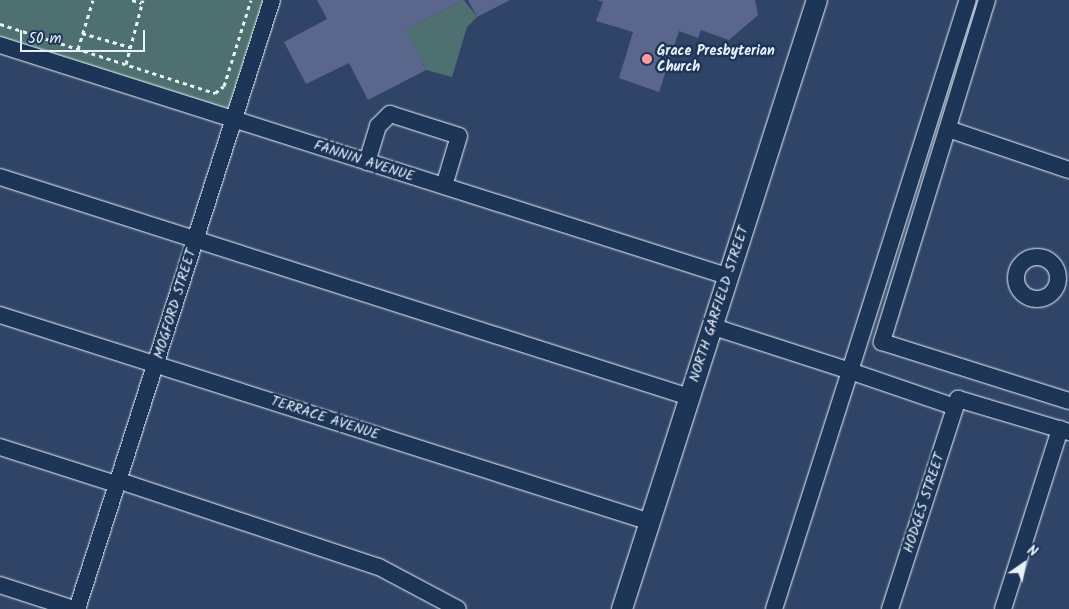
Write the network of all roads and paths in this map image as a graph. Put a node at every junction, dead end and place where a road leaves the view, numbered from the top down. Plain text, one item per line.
1 (93, 0) edge
2 (132, 0) edge
3 (252, 0) edge
4 (272, 0) edge
5 (817, 0) edge
6 (968, 0) edge
7 (987, 0) edge
8 (143, 2) edge
9 (0, 24) edge
10 (82, 33) junction
11 (0, 45) edge
12 (130, 47) junction
13 (78, 49) junction
14 (126, 64) junction
15 (234, 120) junction
16 (948, 129) junction
17 (367, 162) junction
18 (1069, 170) edge
19 (0, 177) edge
20 (444, 186) junction
21 (194, 240) junction
22 (728, 276) junction
23 (0, 315) edge
24 (712, 326) junction
25 (156, 364) junction
26 (850, 371) junction
27 (689, 397) junction
28 (1069, 401) edge
29 (958, 403) junction
30 (1065, 430) edge
31 (0, 447) edge
32 (116, 482) junction
33 (650, 522) junction
34 (0, 585) edge
35 (76, 609) edge
36 (458, 609) edge
37 (622, 609) edge
38 (774, 609) edge
39 (890, 609) edge
40 (1003, 609) edge

1 - 10 path
2 - 8 path
3 - 14 path
4 - 15 street, MOGFORD STREET
5 - 22 main road, NORTH GARFIELD STREET
6 - 26 street
7 - 16 street
8 - 12 path
9 - 13 path
10 - 12 path
10 - 13 path
11 - 15 street, FANNIN AVENUE
12 - 14 path
13 - 14 path
15 - 17 street, FANNIN AVENUE
15 - 21 street, MOGFORD STREET
16 - 18 street
16 - 28 street
17 - 20 street, FANNIN AVENUE
17 - 20 street
19 - 21 street
20 - 22 street, FANNIN AVENUE
21 - 25 street, MOGFORD STREET
21 - 27 street
22 - 24 main road, NORTH GARFIELD STREET
23 - 25 street, TERRACE AVENUE
24 - 26 street
24 - 27 main road, NORTH GARFIELD STREET
25 - 32 street, MOGFORD STREET
25 - 33 street, TERRACE AVENUE
26 - 29 street
26 - 38 street
27 - 33 main road, NORTH GARFIELD STREET
29 - 30 street
29 - 39 street, HODGES STREET
30 - 40 street
31 - 32 street
32 - 35 street, MOGFORD STREET
32 - 36 street
33 - 37 main road, NORTH GARFIELD STREET
34 - 35 street

